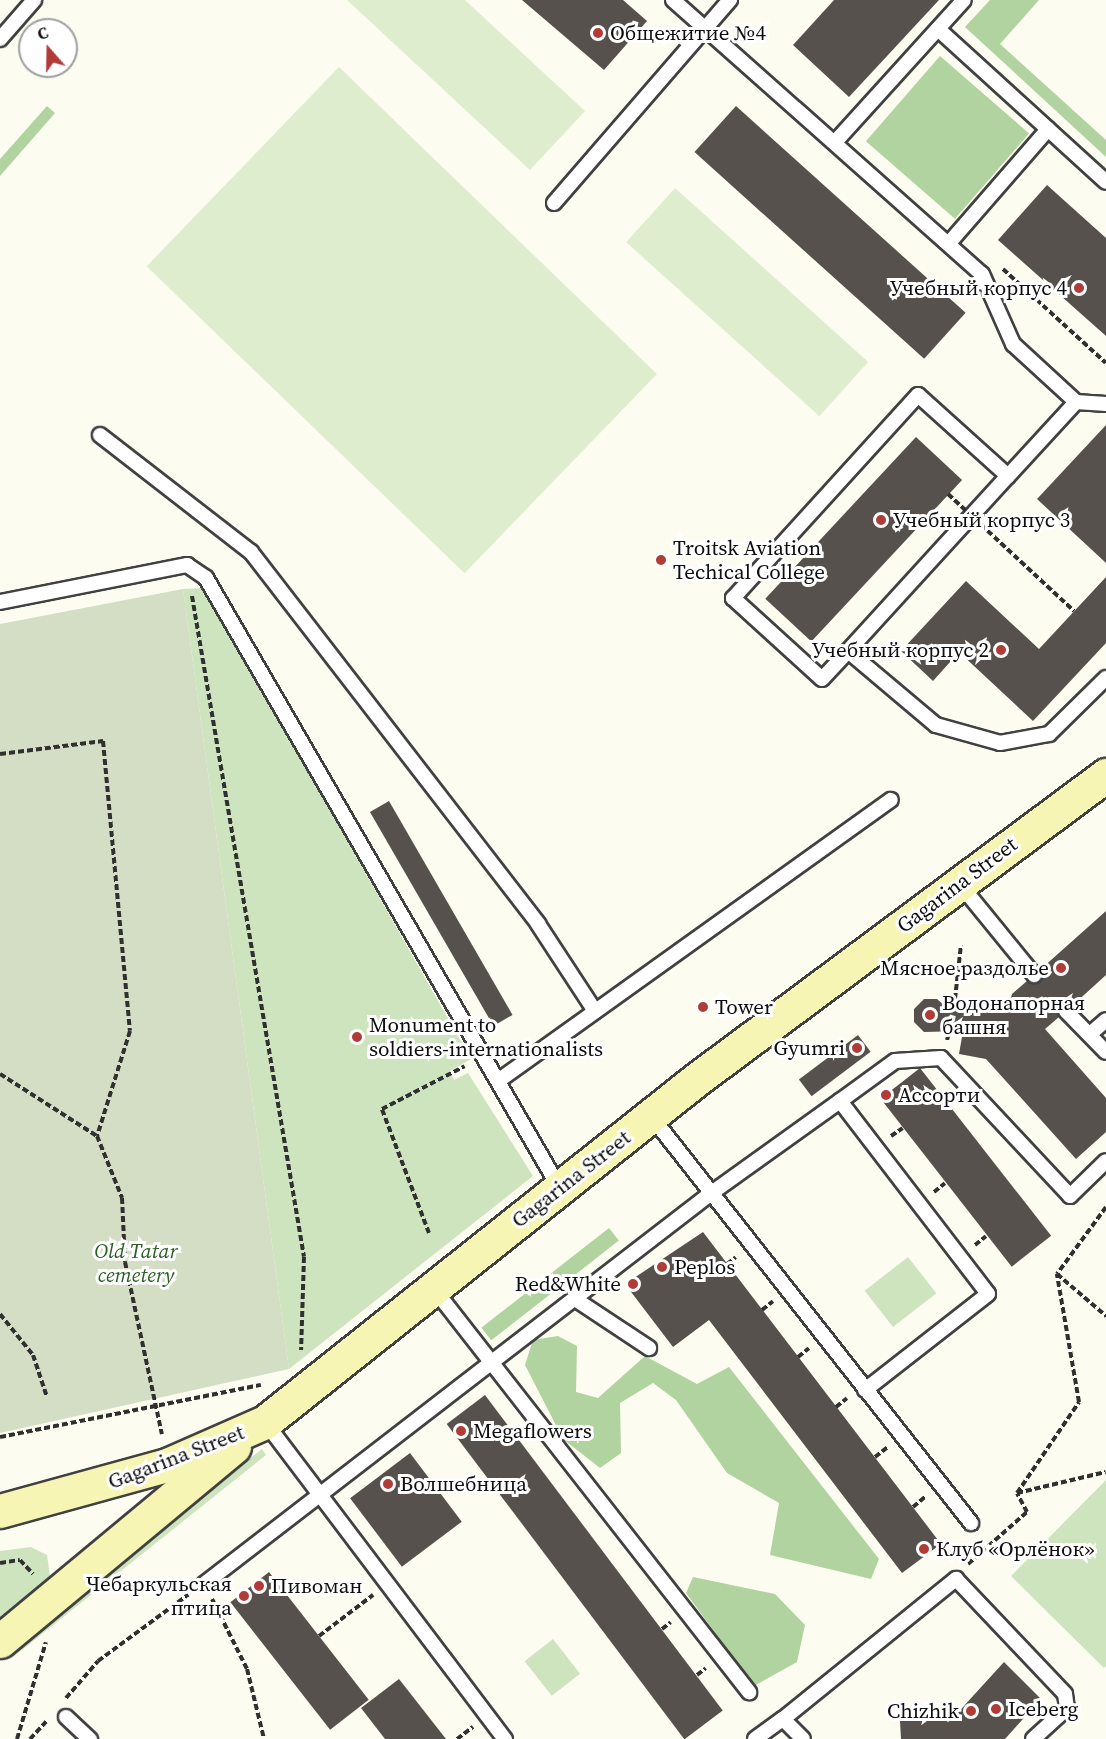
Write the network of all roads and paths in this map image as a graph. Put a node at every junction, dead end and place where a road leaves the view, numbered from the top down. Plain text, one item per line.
1 (34, 0) edge
2 (673, 0) edge
3 (730, 0) edge
4 (964, 0) edge
5 (705, 28) junction
6 (938, 29) junction
7 (0, 39) edge
8 (1048, 129) junction
9 (836, 141) junction
10 (1106, 182) edge
11 (554, 203) dead end
12 (949, 243) junction
13 (995, 261) dead end
14 (1106, 363) edge
15 (1076, 402) junction
16 (1106, 404) edge
17 (100, 435) dead end
18 (1008, 476) junction
19 (948, 494) dead end
20 (187, 565) junction
21 (0, 602) edge
22 (1074, 611) dead end
23 (848, 651) junction
24 (1106, 678) edge
25 (0, 754) edge
26 (1106, 775) edge
27 (891, 800) dead end
28 (959, 883) junction
29 (961, 945) dead end
30 (1034, 975) dead end
31 (954, 1008) dead end
32 (596, 1011) junction
33 (1066, 1011) dead end
34 (1106, 1020) edge
35 (1090, 1034) junction
36 (1106, 1052) edge
37 (484, 1057) junction
38 (0, 1074) edge
39 (498, 1081) junction
40 (840, 1101) junction
41 (651, 1116) junction
42 (97, 1136) junction
43 (1106, 1161) edge
44 (560, 1187) junction
45 (710, 1194) junction
46 (1106, 1207) edge
47 (429, 1233) dead end
48 (1057, 1274) junction
49 (435, 1289) junction
50 (575, 1299) junction
51 (0, 1314) edge
52 (1106, 1316) edge
53 (649, 1348) dead end
54 (301, 1350) dead end
55 (493, 1364) junction
56 (272, 1383) dead end
57 (865, 1390) junction
58 (47, 1397) dead end
59 (158, 1399) dead end
60 (265, 1422) junction
61 (0, 1437) edge
62 (1106, 1472) edge
63 (1017, 1492) junction
64 (324, 1494) junction
65 (0, 1511) edge
66 (971, 1523) dead end
67 (0, 1563) edge
68 (956, 1579) junction
69 (390, 1583) junction
70 (204, 1584) junction
71 (30, 1586) dead end
72 (48, 1636) dead end
73 (319, 1636) dead end
74 (0, 1641) edge
75 (748, 1692) dead end
76 (62, 1713) joint
77 (51, 1716) dead end
78 (783, 1719) junction
79 (17, 1739) edge
80 (30, 1739) edge
81 (90, 1739) edge
82 (264, 1739) edge
83 (505, 1739) edge
84 (755, 1739) edge
85 (803, 1739) edge
86 (1033, 1739) edge

1 - 7 lane
2 - 5 lane
3 - 5 lane
4 - 6 lane
5 - 9 lane
5 - 11 lane
6 - 8 lane
6 - 9 lane
8 - 10 lane
8 - 12 lane
9 - 12 lane
12 - 15 lane
13 - 14 path
15 - 16 lane
15 - 18 lane
17 - 32 lane
18 - 23 lane
18 - 23 lane
19 - 22 path, bridge
20 - 21 lane
20 - 37 lane
20 - 54 path
23 - 24 lane
25 - 42 path
26 - 28 main road, Gagarina Street
27 - 32 lane
28 - 30 lane
28 - 41 main road, Gagarina Street
29 - 31 path
32 - 39 lane
33 - 35 lane
34 - 35 lane
35 - 36 lane
37 - 39 lane
37 - 47 path
38 - 42 path
39 - 44 lane
40 - 43 lane
40 - 45 lane
40 - 57 lane
41 - 44 main road, Gagarina Street
41 - 45 lane
42 - 59 path
44 - 49 main road, Gagarina Street
45 - 50 lane
45 - 57 lane
46 - 48 path
48 - 52 path
48 - 63 path
49 - 55 lane
49 - 60 main road, Gagarina Street
50 - 53 lane
50 - 55 lane
51 - 58 path
55 - 64 lane
55 - 75 lane
56 - 61 path
57 - 66 lane
60 - 64 lane
60 - 65 main road, Gagarina Street
60 - 74 main road
62 - 63 path
63 - 68 path
64 - 69 lane
64 - 70 lane
67 - 71 path
68 - 78 lane
68 - 86 lane
69 - 73 path
69 - 83 lane
70 - 76 path
70 - 82 path
72 - 79 path
76 - 81 lane
77 - 80 path
78 - 84 lane
78 - 85 lane

